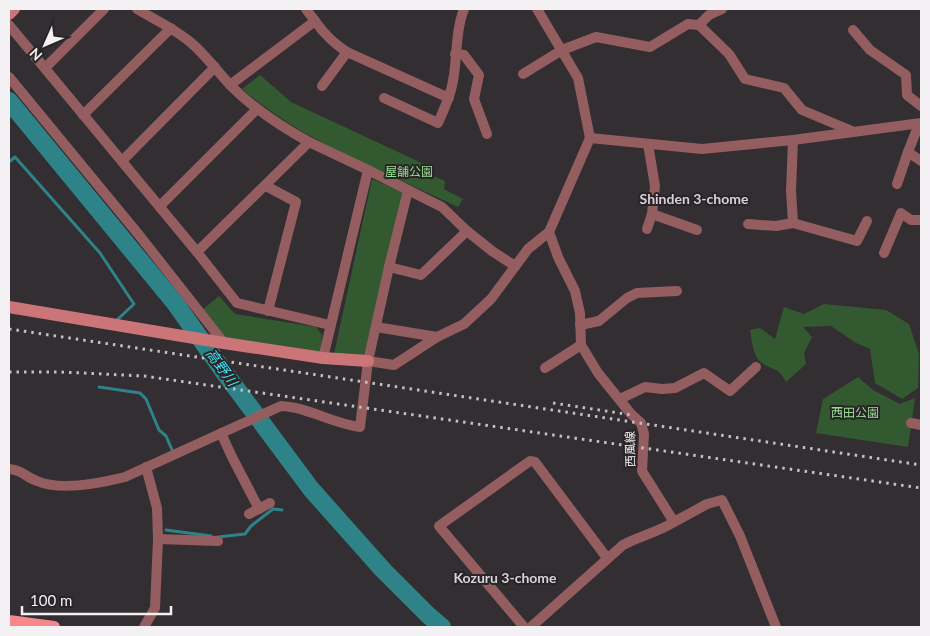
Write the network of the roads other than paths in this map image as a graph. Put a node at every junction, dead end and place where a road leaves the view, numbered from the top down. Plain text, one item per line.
1 (14, 9) edge
2 (104, 9) edge
3 (137, 9) edge
4 (306, 9) edge
5 (464, 9) edge
6 (537, 9) edge
7 (722, 9) edge
8 (9, 14) edge
9 (315, 21) junction
10 (9, 25) edge
11 (699, 25) junction
12 (171, 28) junction
13 (853, 30) dead end
14 (562, 50) junction
15 (347, 52) junction
16 (455, 54) junction
17 (215, 67) junction
18 (45, 68) junction
19 (523, 74) dead end
20 (9, 77) edge
21 (230, 85) junction
22 (322, 86) dead end
23 (384, 98) dead end
24 (449, 98) junction
25 (921, 106) edge
26 (257, 109) junction
27 (83, 115) junction
28 (920, 124) edge
29 (853, 131) junction
30 (487, 134) dead end
31 (590, 138) junction
32 (793, 140) junction
33 (309, 142) junction
34 (648, 144) junction
35 (908, 152) junction
36 (122, 161) junction
37 (921, 161) edge
38 (368, 170) junction
39 (897, 184) dead end
40 (266, 186) junction
41 (408, 190) junction
42 (160, 206) junction
43 (652, 214) junction
44 (921, 220) edge
45 (866, 221) dead end
46 (792, 223) junction
47 (748, 224) dead end
48 (647, 229) dead end
49 (697, 230) dead end
50 (467, 231) junction
51 (549, 232) junction
52 (197, 252) junction
53 (884, 253) dead end
54 (515, 266) junction
55 (388, 267) junction
56 (677, 291) dead end
57 (9, 307) edge
58 (268, 311) junction
59 (330, 325) junction
60 (580, 325) junction
61 (376, 327) junction
62 (437, 337) junction
63 (221, 342) junction
64 (581, 345) junction
65 (323, 358) junction
66 (368, 361) junction
67 (756, 367) dead end
68 (545, 368) dead end
69 (620, 399) junction
70 (221, 433) junction
71 (146, 467) junction
72 (9, 469) edge
73 (270, 502) dead end
74 (259, 509) junction
75 (249, 514) dead end
76 (674, 522) junction
77 (158, 539) junction
78 (218, 541) dead end
79 (607, 558) junction
80 (9, 622) edge
81 (54, 627) edge
82 (144, 627) edge
83 (524, 627) edge
84 (531, 627) edge
85 (776, 627) edge

1 - 8 street
2 - 18 street
3 - 12 street
4 - 9 street
5 - 16 street
6 - 14 street
7 - 11 street
9 - 15 street
9 - 21 street
10 - 18 street
11 - 14 street
11 - 29 street
12 - 17 street
12 - 27 street
13 - 25 street
14 - 19 street
14 - 31 street
15 - 22 street
15 - 24 street
16 - 24 street
16 - 30 street
17 - 21 street
17 - 36 street
18 - 27 street
20 - 63 street
21 - 26 street
23 - 24 street
26 - 33 street
26 - 42 street
27 - 36 street
28 - 29 street
28 - 35 street
29 - 32 street
31 - 34 street
31 - 51 street
32 - 34 street
32 - 46 street
33 - 38 street
33 - 40 street
34 - 43 street
35 - 37 street
35 - 39 street
36 - 42 street
38 - 41 street
38 - 59 street
40 - 52 street
40 - 58 street
41 - 50 street
41 - 55 street
42 - 52 street
43 - 48 street
43 - 49 street
44 - 53 street
45 - 46 street
46 - 47 street
50 - 54 street
50 - 55 street
51 - 54 street
51 - 60 street, 西風線
52 - 58 street
54 - 62 street
55 - 61 street
56 - 60 street
57 - 63 street
58 - 59 street
59 - 65 street
60 - 64 street, 西風線
61 - 62 street
61 - 66 street
62 - 66 street
63 - 65 street
64 - 68 street
64 - 69 street, 西風線
65 - 66 street
66 - 70 street
67 - 69 street
69 - 76 street, 西風線
70 - 71 street
70 - 74 street
71 - 72 street
71 - 77 street
73 - 74 street
74 - 75 street
76 - 79 street
76 - 85 street
77 - 78 street
77 - 82 street
79 - 83 street
79 - 84 street
80 - 81 main road

